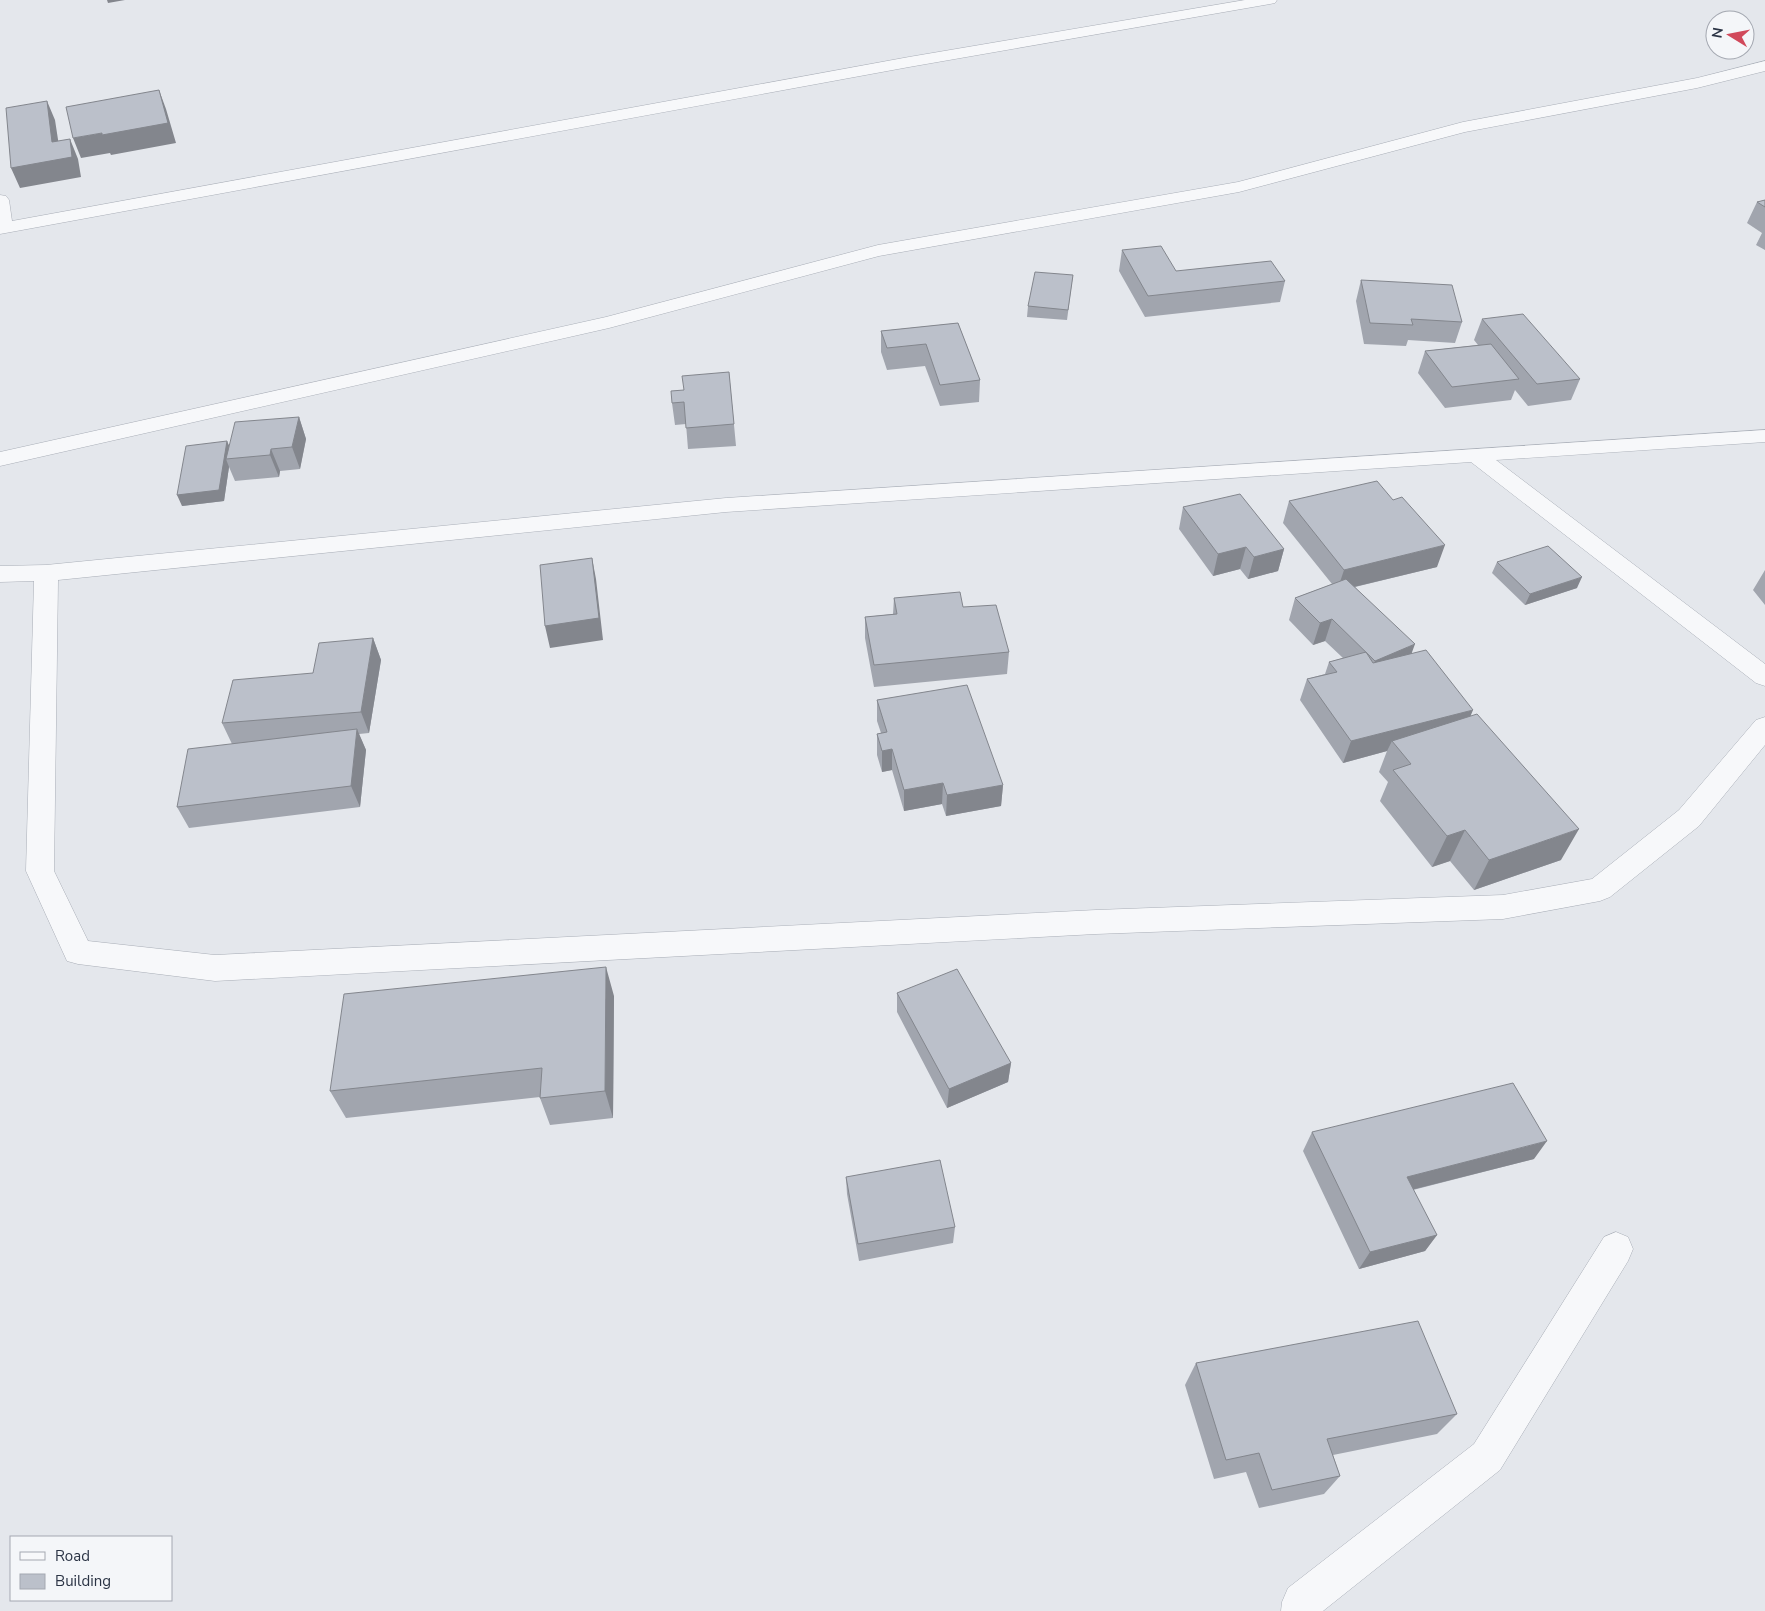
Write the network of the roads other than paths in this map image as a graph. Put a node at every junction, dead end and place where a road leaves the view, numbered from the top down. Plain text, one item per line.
1 (1270, 0) edge
2 (1765, 66) edge
3 (0, 200) edge
4 (2, 229) edge
5 (1765, 436) edge
6 (1475, 455) junction
7 (0, 459) edge
8 (46, 573) junction
9 (0, 574) edge
10 (1765, 677) edge
11 (1765, 727) edge
12 (1616, 1250) dead end
13 (1301, 1611) edge

1 - 4 street
2 - 7 street
3 - 4 street
5 - 6 street
6 - 8 street
6 - 10 street
8 - 9 street
8 - 11 street
12 - 13 street

